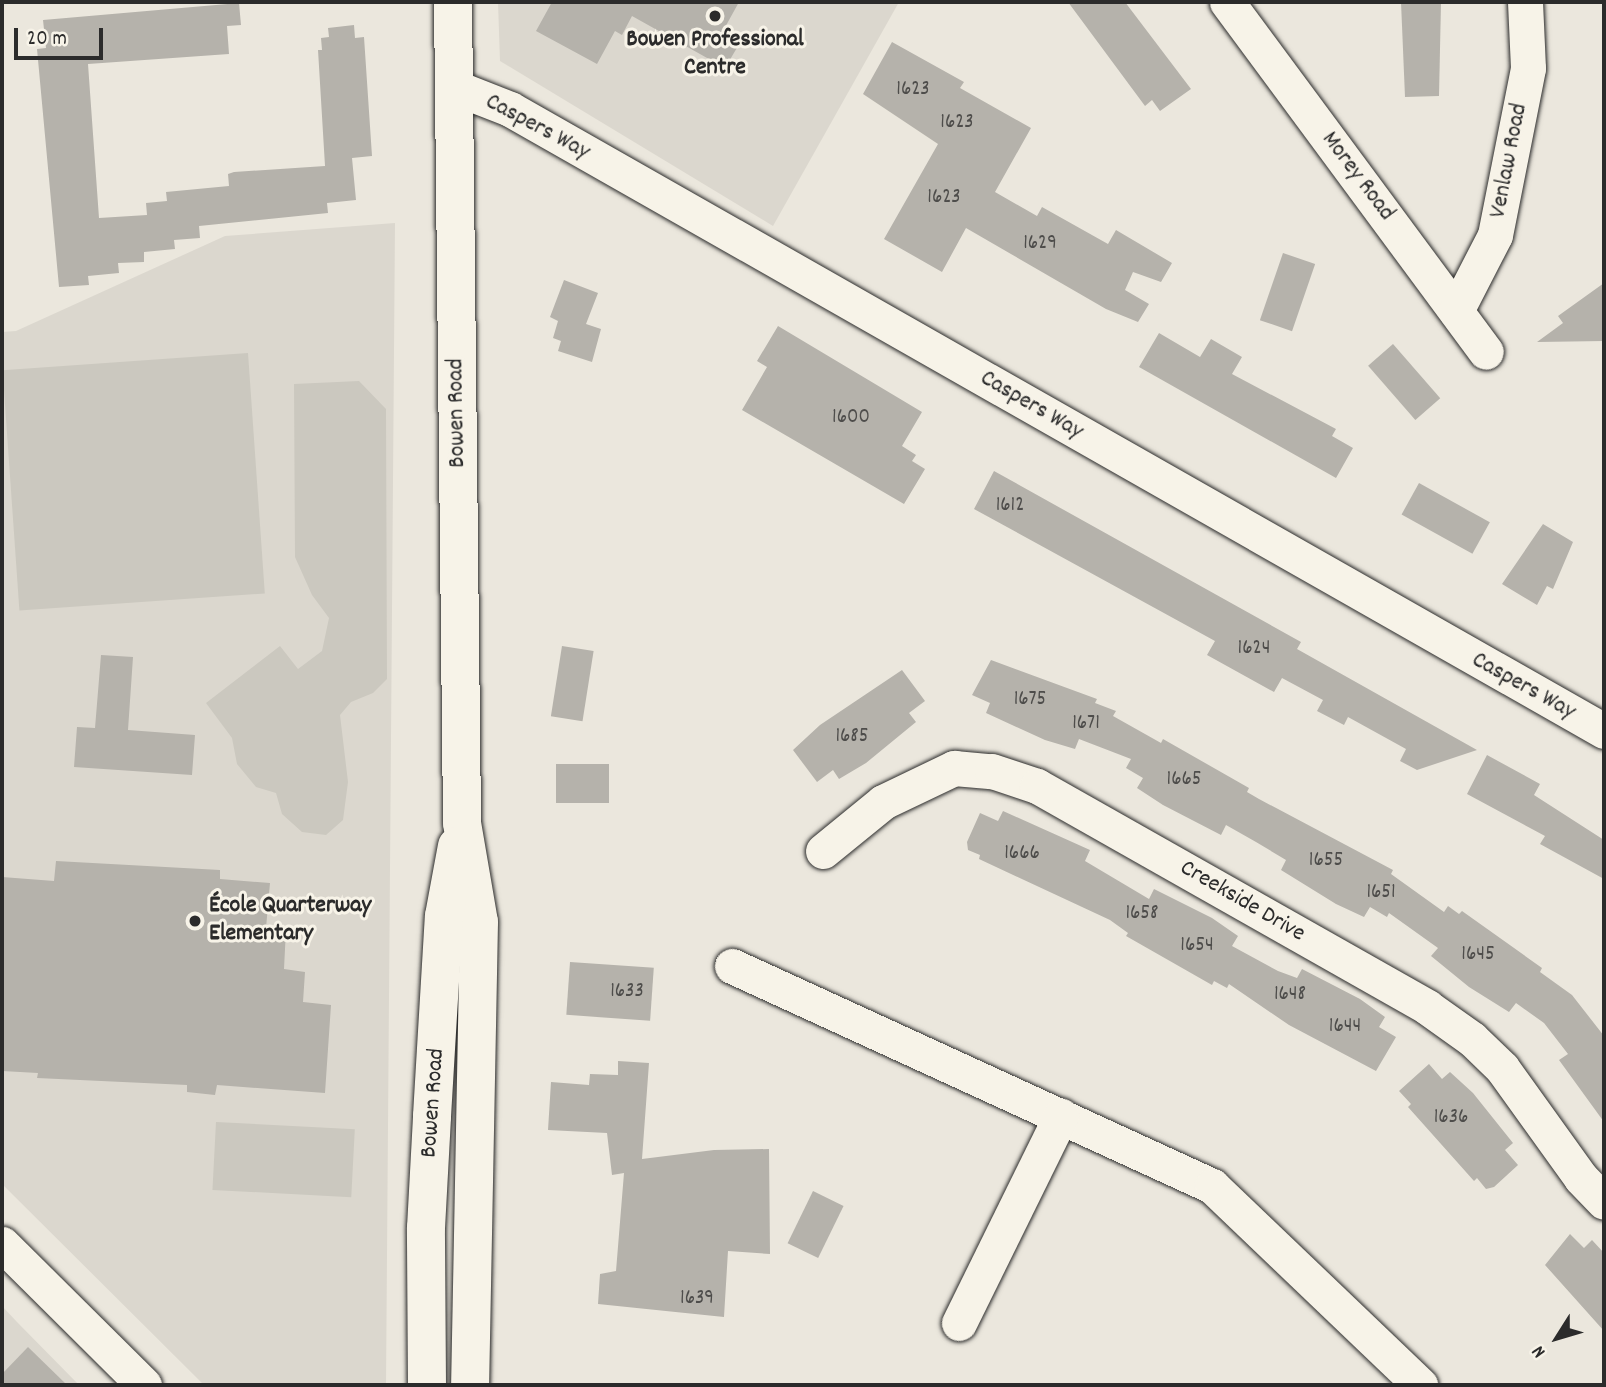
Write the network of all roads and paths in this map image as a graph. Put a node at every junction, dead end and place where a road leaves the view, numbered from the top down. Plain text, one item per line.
1 (453, 2) edge
2 (1227, 2) edge
3 (1525, 2) edge
4 (454, 87) junction
5 (1457, 311) junction
6 (1486, 352) dead end
7 (1604, 731) edge
8 (462, 823) junction
9 (823, 851) dead end
10 (732, 966) dead end
11 (1061, 1116) junction
12 (1604, 1202) edge
13 (2, 1244) edge
14 (959, 1323) dead end
15 (144, 1385) edge
16 (427, 1385) edge
17 (470, 1385) edge
18 (1420, 1385) edge

1 - 4 main road, Bowen Road
2 - 5 street, Morey Road
3 - 5 street, Venlaw Road
4 - 7 street, Caspers Way
4 - 8 main road, Bowen Road
5 - 6 street, Morey Road
8 - 16 main road, Bowen Road
8 - 17 main road, Bowen Road
9 - 12 street, Creekside Drive
10 - 11 street
11 - 14 street
11 - 18 street
13 - 15 street

